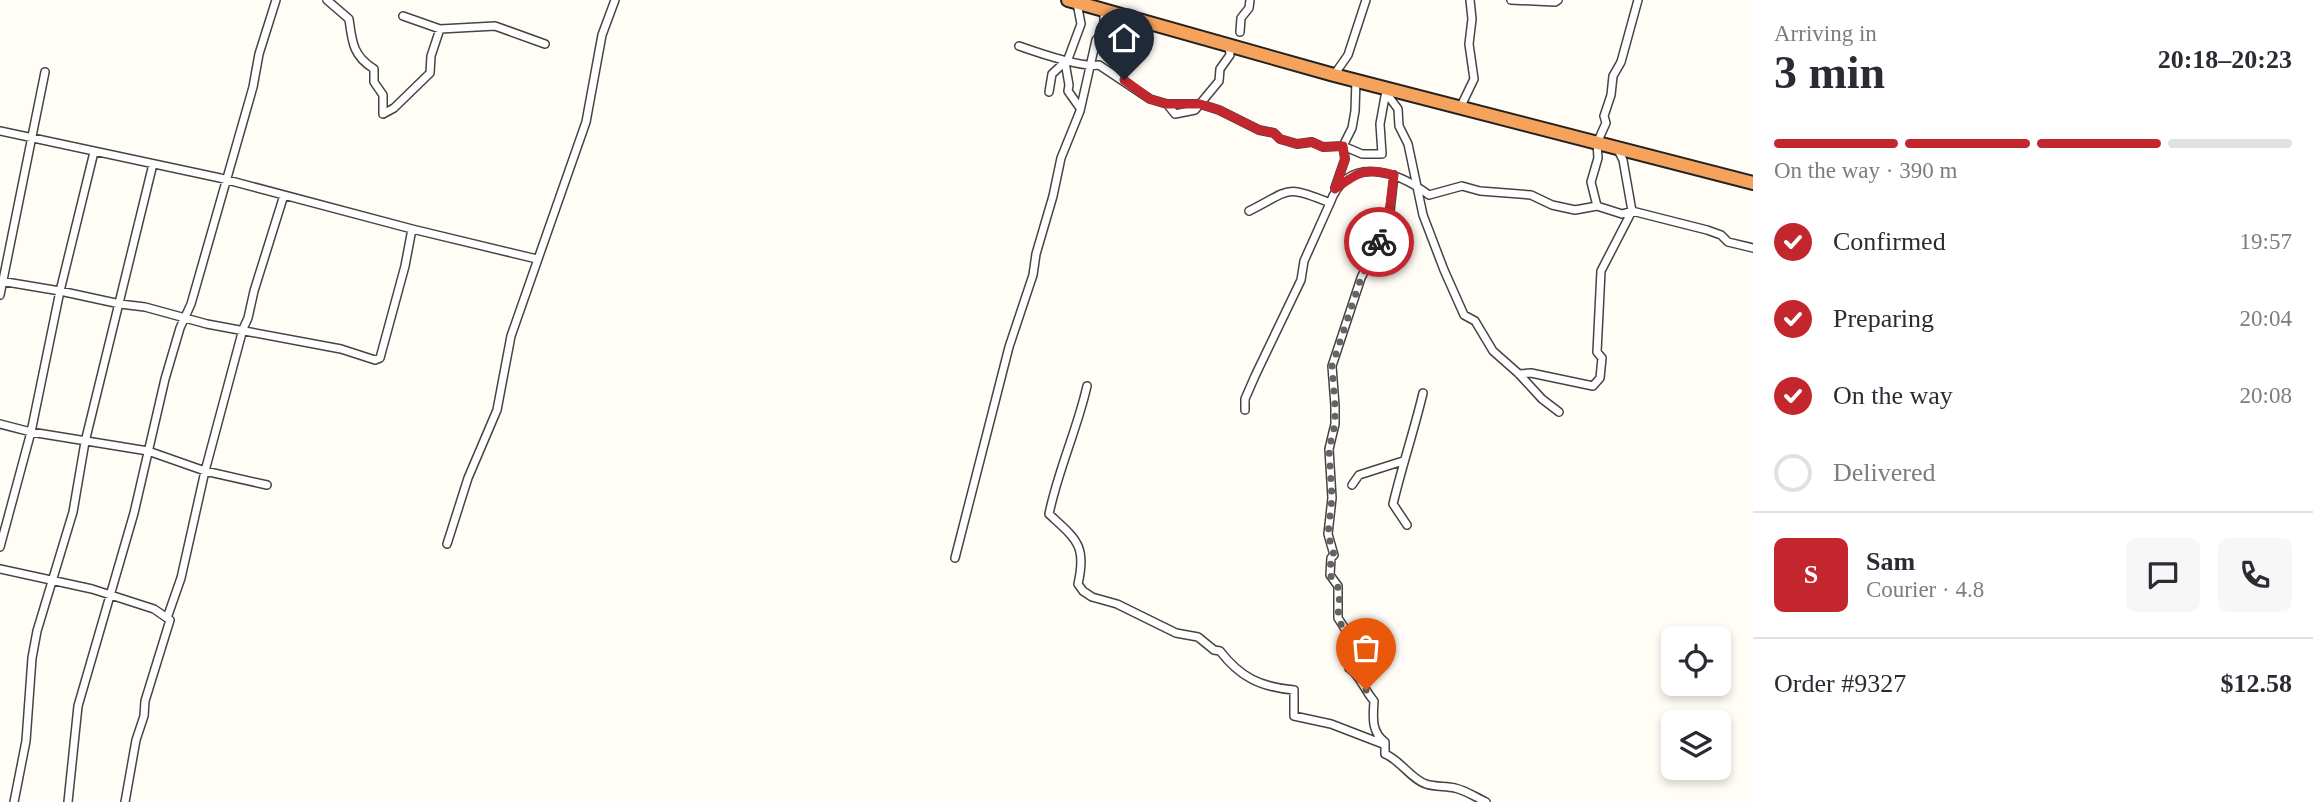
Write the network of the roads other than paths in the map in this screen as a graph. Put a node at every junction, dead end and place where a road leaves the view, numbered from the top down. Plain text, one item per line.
1 (276, 0) edge
2 (327, 0) edge
3 (615, 0) edge
4 (1250, 0) edge
5 (1366, 0) edge
6 (1470, 0) edge
7 (1511, 0) edge
8 (1558, 0) edge
9 (1638, 0) edge
10 (1073, 1) edge
11 (1104, 10) junction
12 (403, 16) dead end
13 (440, 29) junction
14 (1240, 32) dead end
15 (545, 44) dead end
16 (1229, 45) junction
17 (1019, 46) dead end
18 (1122, 61) dead end
19 (1064, 63) junction
20 (1091, 66) junction
21 (45, 72) dead end
22 (1334, 75) junction
23 (1124, 80) junction
24 (1356, 80) junction
25 (1381, 88) junction
26 (1049, 92) dead end
27 (1200, 104) junction
28 (1080, 108) junction
29 (1460, 108) junction
30 (0, 131) edge
31 (33, 139) junction
32 (1597, 143) junction
33 (1343, 146) junction
34 (1617, 148) junction
35 (94, 152) junction
36 (153, 164) junction
37 (1394, 175) junction
38 (226, 180) junction
39 (1753, 183) edge
40 (1418, 187) junction
41 (1335, 189) junction
42 (284, 195) junction
43 (1330, 203) junction
44 (1597, 206) junction
45 (1249, 211) dead end
46 (1632, 211) junction
47 (412, 229) junction
48 (1753, 248) edge
49 (537, 259) junction
50 (1, 282) edge
51 (60, 290) junction
52 (0, 295) edge
53 (120, 304) junction
54 (185, 318) junction
55 (243, 329) junction
56 (1519, 374) junction
57 (1087, 386) dead end
58 (1423, 393) dead end
59 (1245, 410) dead end
60 (1559, 412) dead end
61 (0, 424) edge
62 (31, 432) junction
63 (85, 439) junction
64 (148, 451) junction
65 (1403, 461) junction
66 (205, 471) junction
67 (267, 485) dead end
68 (1352, 485) dead end
69 (1407, 525) dead end
70 (447, 544) dead end
71 (0, 547) edge
72 (955, 558) dead end
73 (0, 569) edge
74 (52, 581) junction
75 (110, 596) junction
76 (167, 618) junction
77 (1386, 745) junction
78 (14, 802) edge
79 (68, 802) edge
80 (125, 802) edge
81 (1486, 802) edge

1 - 38 street
2 - 13 street
3 - 49 street
4 - 14 street
5 - 22 street
6 - 29 street
7 - 8 street
9 - 32 street
10 - 11 highway
10 - 19 street
11 - 16 highway
11 - 20 street
12 - 13 street
13 - 15 street
16 - 22 highway
16 - 27 street
17 - 19 street
18 - 23 street
19 - 20 street
19 - 26 street
19 - 28 street
20 - 23 street
20 - 28 street
21 - 31 street
22 - 24 highway
23 - 27 street
24 - 25 highway
24 - 33 street
25 - 29 highway
25 - 33 street
25 - 40 street
27 - 33 street
28 - 72 street
29 - 32 highway
30 - 31 street
31 - 35 street
31 - 50 street
32 - 34 highway
32 - 44 street
33 - 41 street
34 - 39 highway
34 - 46 street
35 - 36 street
35 - 51 street
36 - 38 street
36 - 53 street
37 - 40 street
37 - 41 street
37 - 77 street
38 - 42 street
38 - 54 street
40 - 44 street
40 - 56 street
41 - 43 street
42 - 47 street
42 - 55 street
43 - 45 street
43 - 59 street
44 - 46 street
46 - 48 street
46 - 56 street
47 - 49 street
47 - 55 street
49 - 70 street
50 - 51 street
50 - 52 street
51 - 53 street
51 - 62 street
53 - 54 street
53 - 63 street
54 - 55 street
54 - 64 street
55 - 66 street
56 - 60 street
57 - 77 street
58 - 65 street
61 - 62 street
62 - 63 street
62 - 71 street
63 - 64 street
63 - 74 street
64 - 66 street
64 - 75 street
65 - 68 street
65 - 69 street
66 - 67 street
66 - 76 street
73 - 74 street
74 - 75 street
74 - 78 street
75 - 76 street
75 - 79 street
76 - 80 street
77 - 81 street

